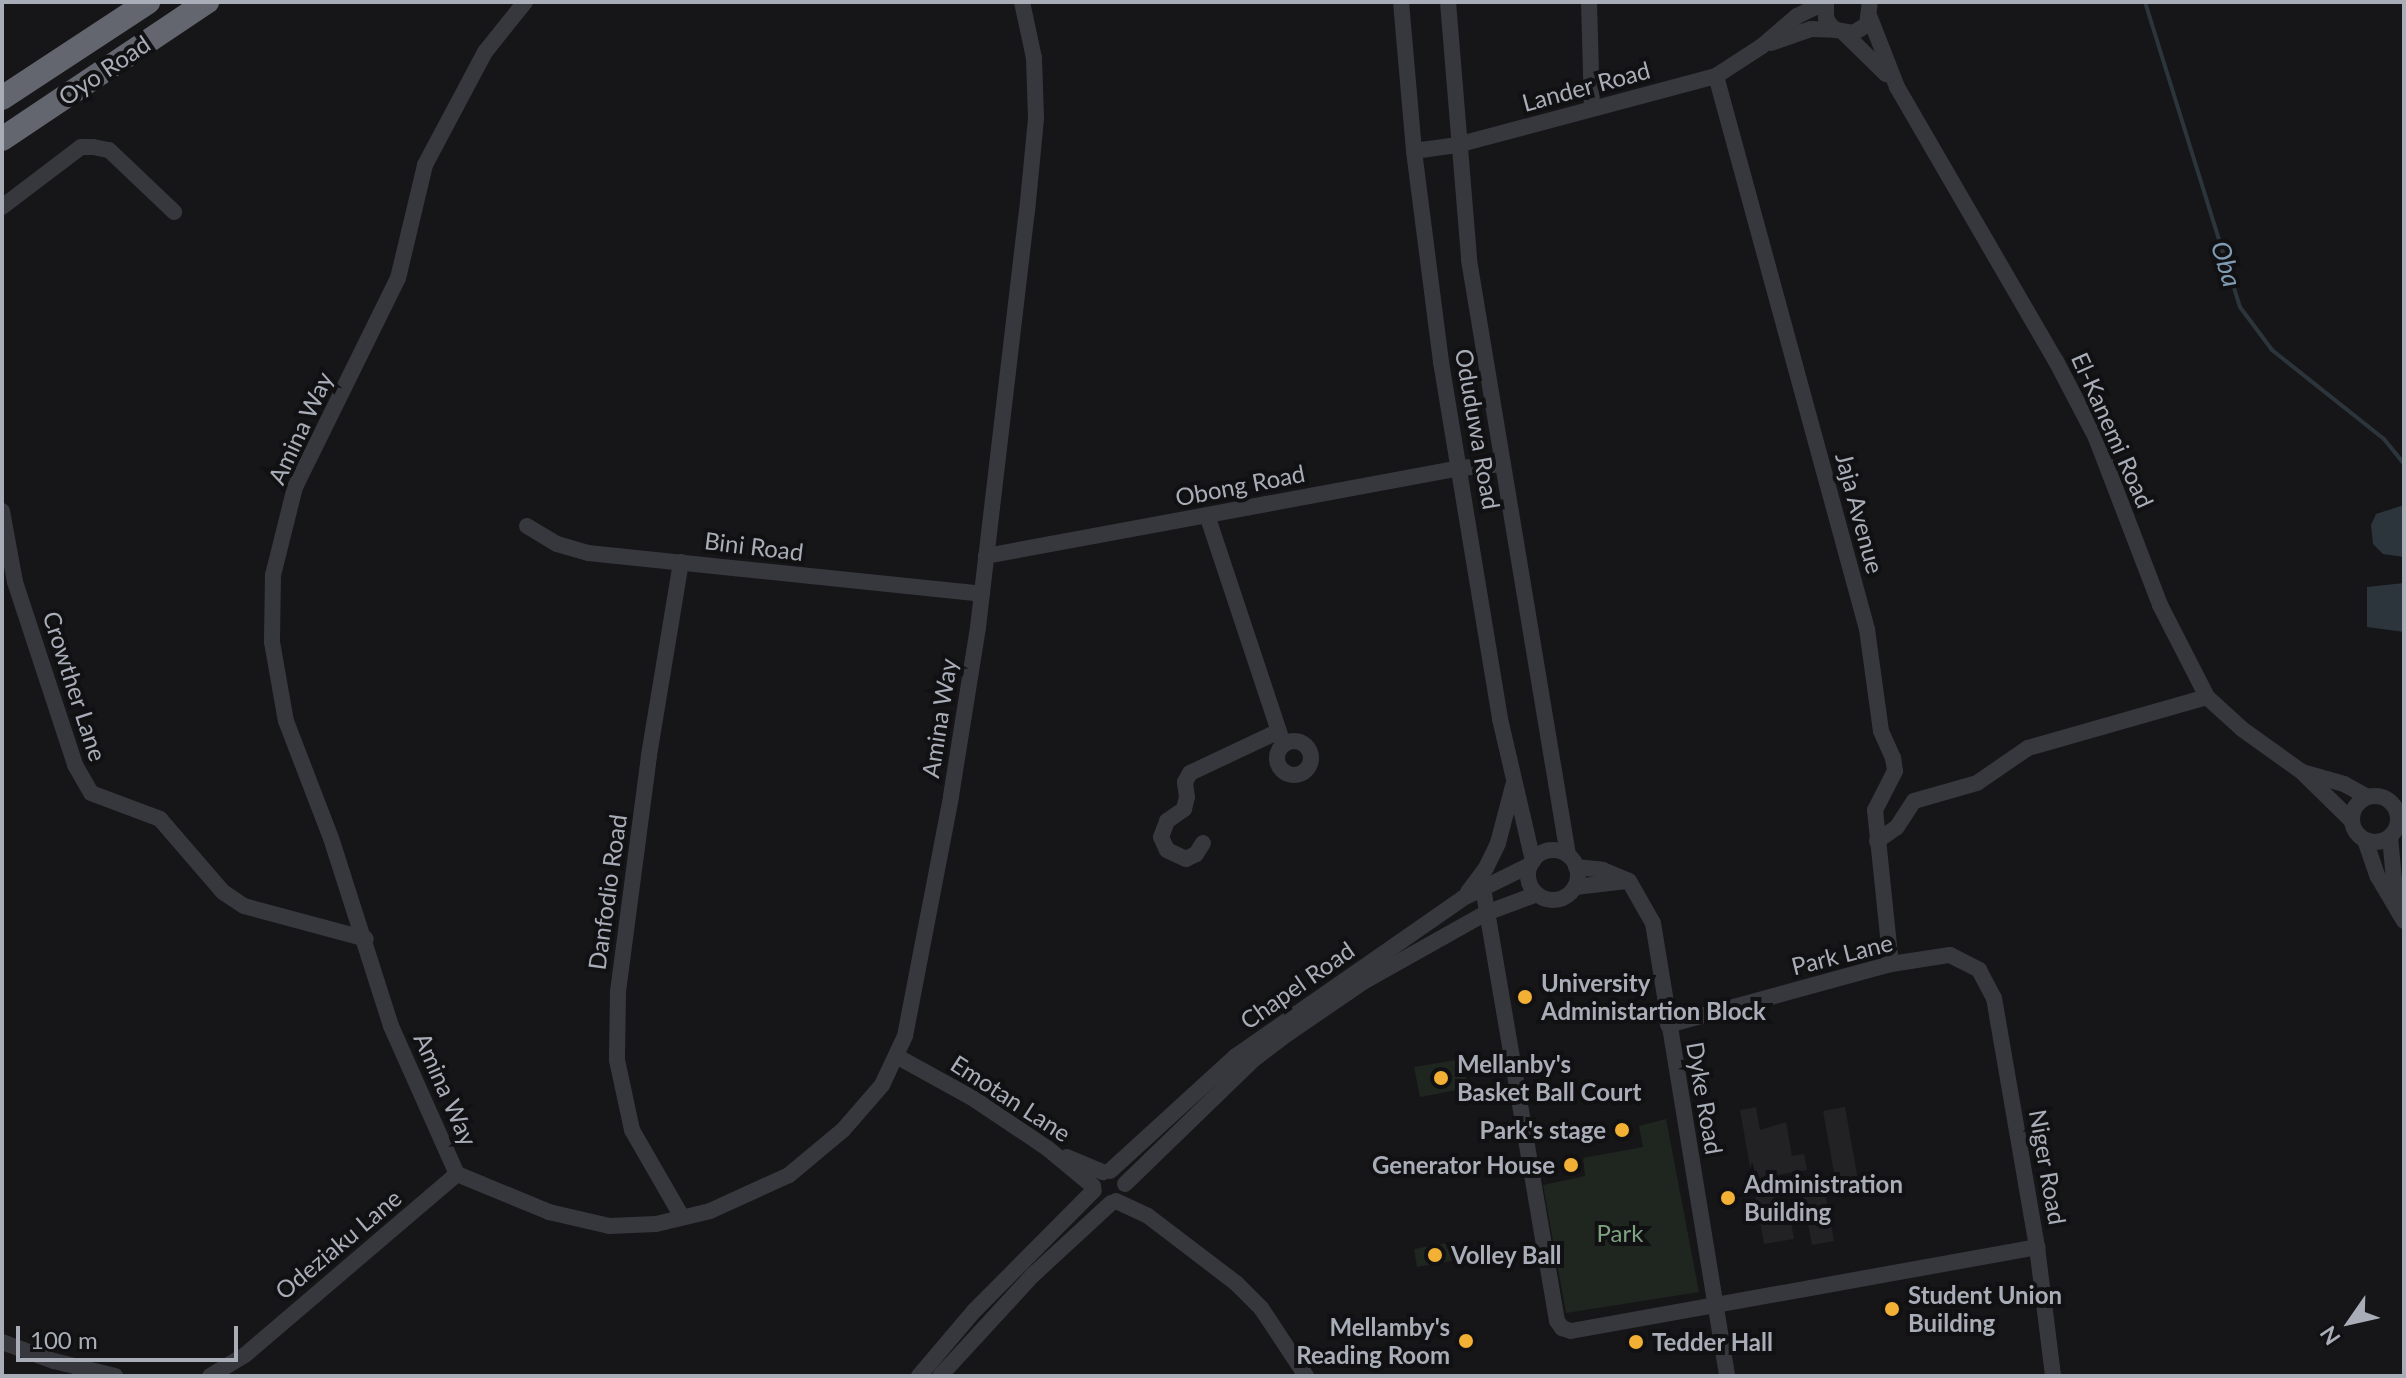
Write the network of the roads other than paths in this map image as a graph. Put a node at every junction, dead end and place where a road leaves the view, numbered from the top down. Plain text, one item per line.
1 (148, 2) edge
2 (207, 2) edge
3 (525, 2) edge
4 (1022, 2) edge
5 (1401, 2) edge
6 (1448, 2) edge
7 (1589, 2) edge
8 (1826, 2) edge
9 (1870, 10) edge
10 (1840, 32) junction
11 (1762, 46) junction
12 (1716, 76) junction
13 (1897, 87) junction
14 (2, 98) edge
15 (1592, 108) junction
16 (2, 139) edge
17 (1457, 145) junction
18 (1414, 151) junction
19 (2, 207) edge
20 (174, 212) dead end
21 (1503, 464) junction
22 (1461, 468) junction
23 (2, 511) edge
24 (1207, 515) junction
25 (527, 526) dead end
26 (986, 556) junction
27 (681, 562) junction
28 (982, 594) junction
29 (2207, 697) junction
30 (2302, 772) junction
31 (1514, 781) junction
32 (2367, 797) junction
33 (2352, 821) junction
34 (2390, 837) junction
35 (2365, 840) junction
36 (1877, 841) junction
37 (1203, 843) dead end
38 (1572, 861) junction
39 (1531, 863) junction
40 (1629, 881) junction
41 (1575, 887) junction
42 (1483, 888) junction
43 (1537, 894) junction
44 (1463, 898) junction
45 (1486, 913) junction
46 (2400, 914) edge
47 (366, 939) junction
48 (1891, 964) junction
49 (1979, 970) joint
50 (1668, 1025) junction
51 (898, 1057) junction
52 (457, 1174) junction
53 (1100, 1180) junction
54 (1119, 1194) junction
55 (682, 1217) junction
56 (2037, 1247) junction
57 (1715, 1303) junction
58 (2, 1342) edge
59 (115, 1376) edge
60 (210, 1376) edge
61 (919, 1376) edge
62 (940, 1376) edge
63 (1306, 1376) edge
64 (1727, 1376) edge
65 (2053, 1376) edge

1 - 14 highway, Oyo Road
2 - 16 highway, Oyo Road
3 - 47 street, Amina Way
4 - 26 street, Amina Way
5 - 18 street, Oduduwa Road
6 - 17 street, Oduduwa Road
7 - 15 street
8 - 10 street
8 - 11 street, Lander Road
9 - 10 street
9 - 13 street, El-Kanemi Road
10 - 11 street, Lander Road
10 - 13 street, El-Kanemi Road
11 - 12 street, Lander Road
12 - 15 street, Lander Road
12 - 36 street, Jaja Avenue
13 - 29 street, El-Kanemi Road
15 - 17 street, Lander Road
17 - 18 street, Lander Road
17 - 21 street, Oduduwa Road
18 - 22 street, Oduduwa Road
19 - 20 street
21 - 22 street, Obong Road
21 - 38 street, Oduduwa Road
22 - 24 street, Obong Road
22 - 31 street, Oduduwa Road
23 - 47 street, Crowther Lane
24 - 26 street, Obong Road
24 - 37 street
25 - 27 street, Bini Road
26 - 28 street, Amina Way
27 - 28 street, Bini Road
27 - 55 street, Danfodio Road
28 - 51 street, Amina Way
29 - 30 street, El-Kanemi Road
29 - 36 street
30 - 32 street, El-Kanemi Road
30 - 33 street, El-Kanemi Road
31 - 39 street, Oduduwa Road
31 - 44 street
32 - 33 street
32 - 34 street
33 - 35 street
34 - 35 street
34 - 46 street
35 - 46 street
36 - 48 street, Jaja Avenue
38 - 39 street
38 - 40 street
38 - 41 street
39 - 42 street, Chapel Road
39 - 43 street
40 - 41 street
40 - 50 street, Dyke Road
41 - 43 street
42 - 44 street, Chapel Road
42 - 45 street
43 - 45 street, Chapel Road
44 - 53 street, Chapel Road
45 - 54 street, Chapel Road
45 - 57 street
47 - 52 street, Amina Way
48 - 49 street, Park Lane
48 - 50 street, Park Lane
49 - 56 street, Niger Road
50 - 57 street, Dyke Road
51 - 53 street, Emotan Lane
51 - 55 street, Amina Way
52 - 55 street, Amina Way
52 - 60 street, Odeziaku Lane
53 - 54 street
53 - 54 street
53 - 61 street, Chapel Road
54 - 62 street, Chapel Road
54 - 63 street
56 - 57 street
56 - 65 street, Niger Road
57 - 64 street, Dyke Road
58 - 59 street

